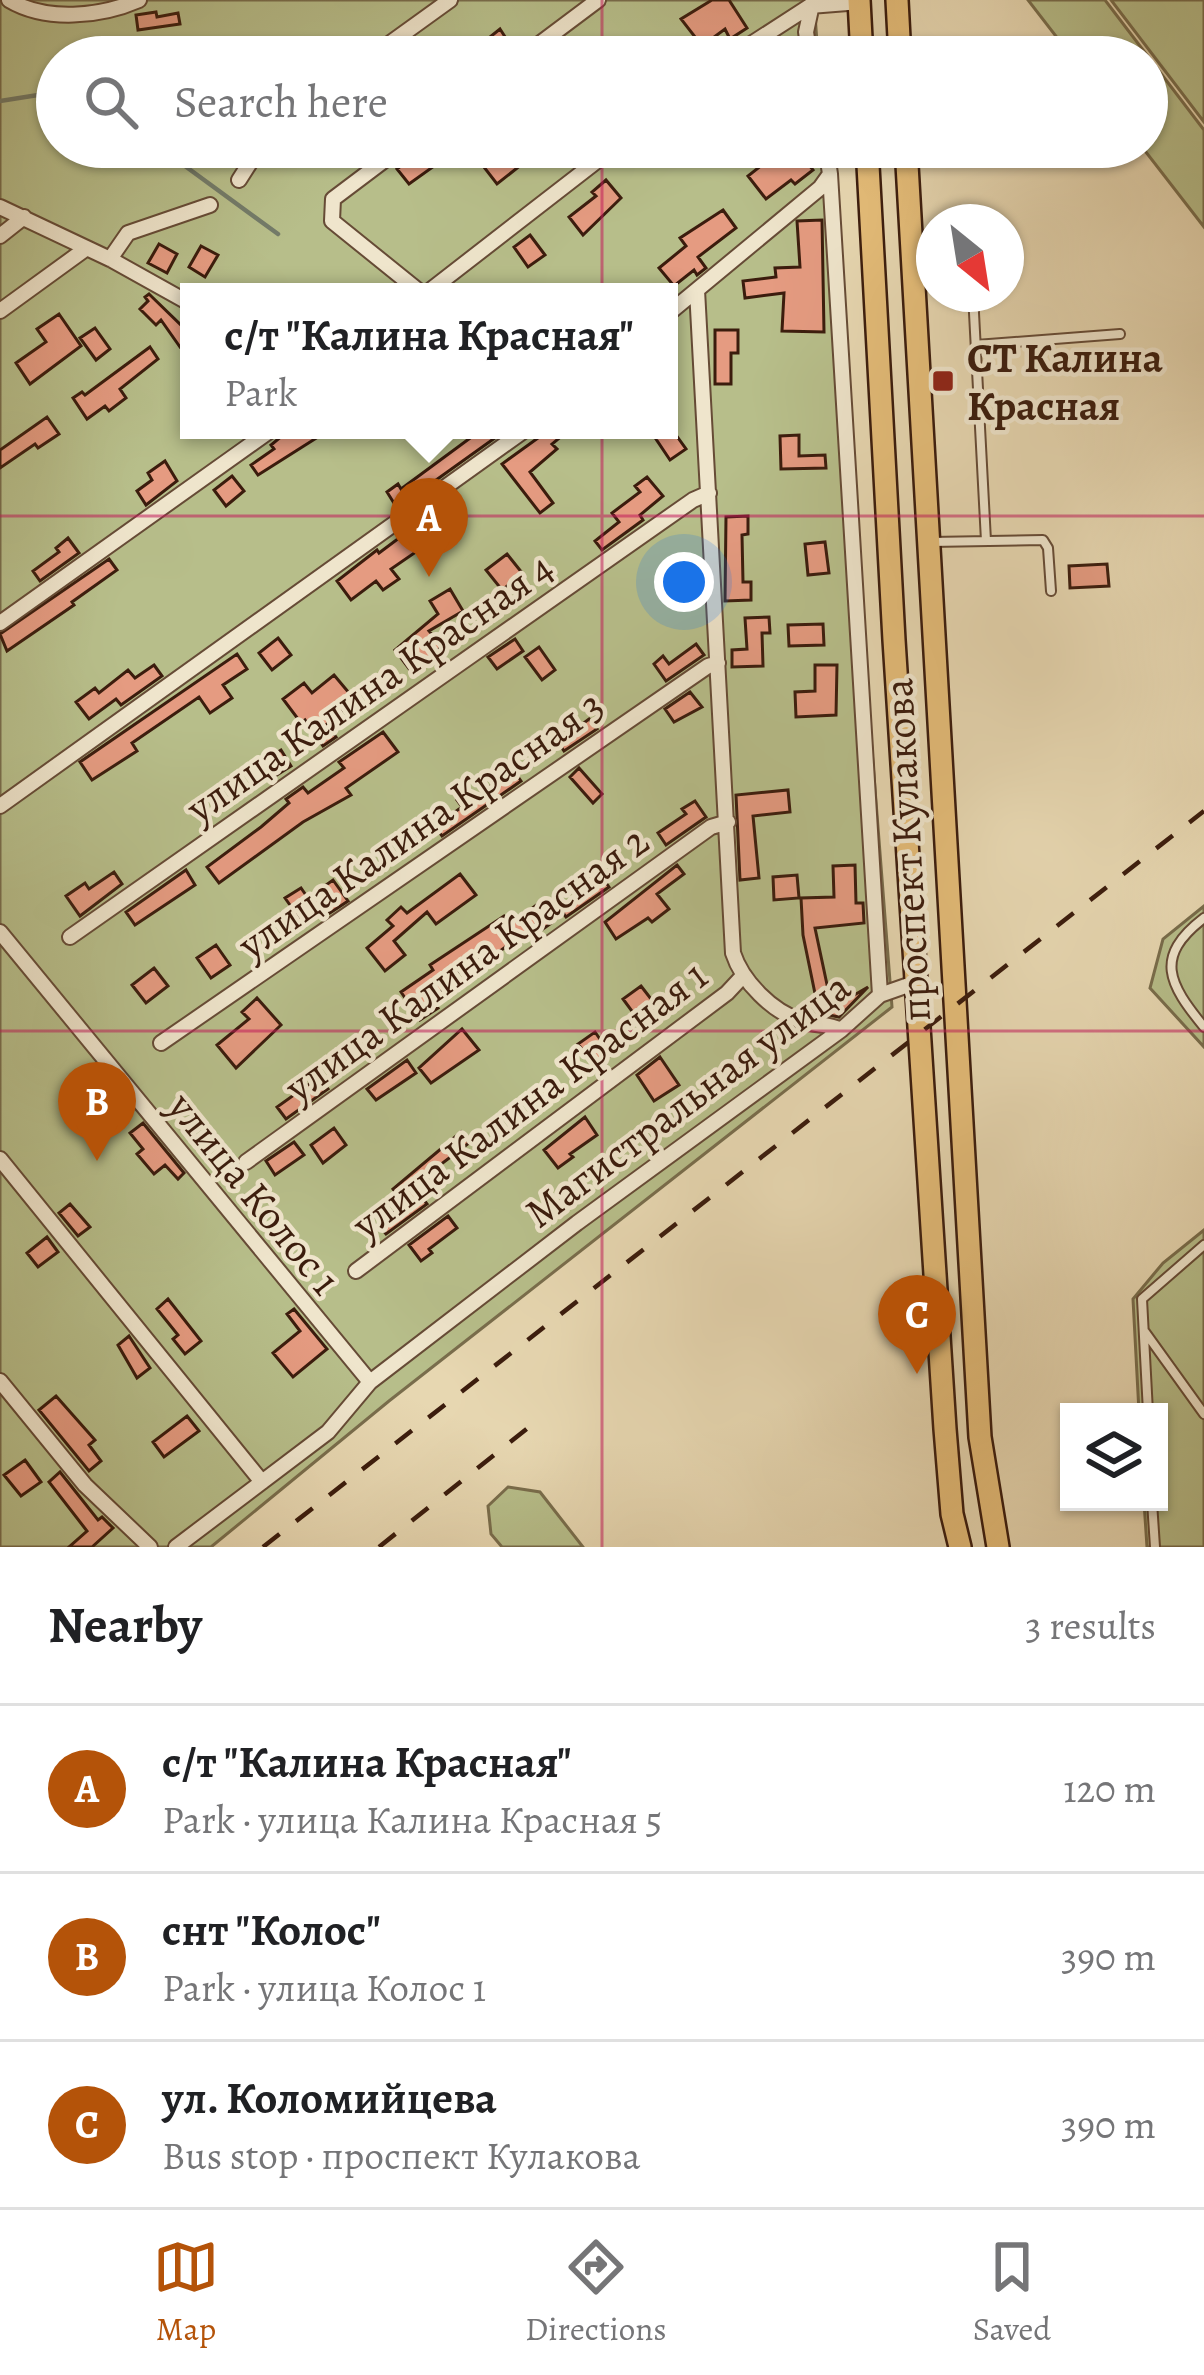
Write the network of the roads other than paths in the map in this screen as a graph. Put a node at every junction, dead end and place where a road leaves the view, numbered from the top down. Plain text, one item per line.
1 (9, 0) edge
2 (139, 0) edge
3 (450, 0) edge
4 (598, 0) edge
5 (897, 0) edge
6 (860, 1) edge
7 (812, 3) edge
8 (400, 36) edge
9 (550, 36) edge
10 (762, 36) edge
11 (807, 36) edge
12 (861, 36) edge
13 (900, 36) edge
14 (247, 168) edge
15 (374, 168) edge
16 (587, 168) edge
17 (829, 168) edge
18 (868, 168) edge
19 (907, 168) edge
20 (830, 174) junction
21 (239, 180) dead end
22 (210, 206) dead end
23 (0, 207) edge
24 (24, 217) junction
25 (0, 236) edge
26 (84, 250) junction
27 (110, 259) junction
28 (412, 283) edge
29 (436, 283) edge
30 (698, 290) junction
31 (180, 298) edge
32 (678, 307) edge
33 (0, 310) edge
34 (974, 312) edge
35 (1120, 334) dead end
36 (976, 345) junction
37 (258, 439) edge
38 (512, 439) edge
39 (709, 493) junction
40 (986, 541) junction
41 (930, 542) junction
42 (1051, 590) dead end
43 (0, 623) edge
44 (718, 663) junction
45 (0, 806) edge
46 (728, 823) junction
47 (1204, 918) edge
48 (0, 932) edge
49 (70, 937) dead end
50 (741, 978) junction
51 (917, 982) junction
52 (880, 995) junction
53 (1204, 1027) edge
54 (841, 1030) junction
55 (160, 1043) dead end
56 (0, 1159) edge
57 (246, 1162) dead end
58 (1204, 1245) edge
59 (356, 1271) dead end
60 (1144, 1331) junction
61 (0, 1381) edge
62 (370, 1382) junction
63 (1148, 1403) edge
64 (1204, 1414) edge
65 (262, 1482) junction
66 (1153, 1511) edge
67 (150, 1547) edge
68 (176, 1547) edge
69 (960, 1547) edge
70 (998, 1547) edge
71 (1155, 1547) edge

1 - 2 street
3 - 8 street
4 - 9 street
5 - 13 main road
6 - 7 street
6 - 12 main road
7 - 10 street
7 - 11 street
14 - 21 street
15 - 28 street
16 - 29 street
17 - 20 street, Магистральная улица
18 - 51 main road, проспект Кулакова
19 - 41 main road, проспект Кулакова
20 - 30 street
20 - 52 street, Магистральная улица
22 - 27 street
23 - 24 street
24 - 25 street
24 - 26 street
26 - 27 street
26 - 33 street
27 - 31 street
30 - 32 street
30 - 39 street
34 - 36 lane
35 - 36 lane
36 - 40 lane
37 - 43 street
38 - 45 street
39 - 44 street
39 - 49 street, улица Калина Красная 4
40 - 41 lane
40 - 42 lane
41 - 70 main road, проспект Кулакова
44 - 46 street
44 - 55 street, улица Калина Красная 3
46 - 50 street
46 - 57 street, улица Калина Красная 2
47 - 53 lane
48 - 62 street, улица Колос 1
50 - 54 street
50 - 59 street, улица Калина Красная 1
51 - 52 street
51 - 69 main road, проспект Кулакова
52 - 54 street, Магистральная улица
54 - 62 street, Магистральная улица
56 - 65 street
58 - 60 lane
60 - 63 lane
60 - 64 lane
61 - 67 street
62 - 65 street, Магистральная улица
65 - 68 street, Магистральная улица
66 - 71 lane

